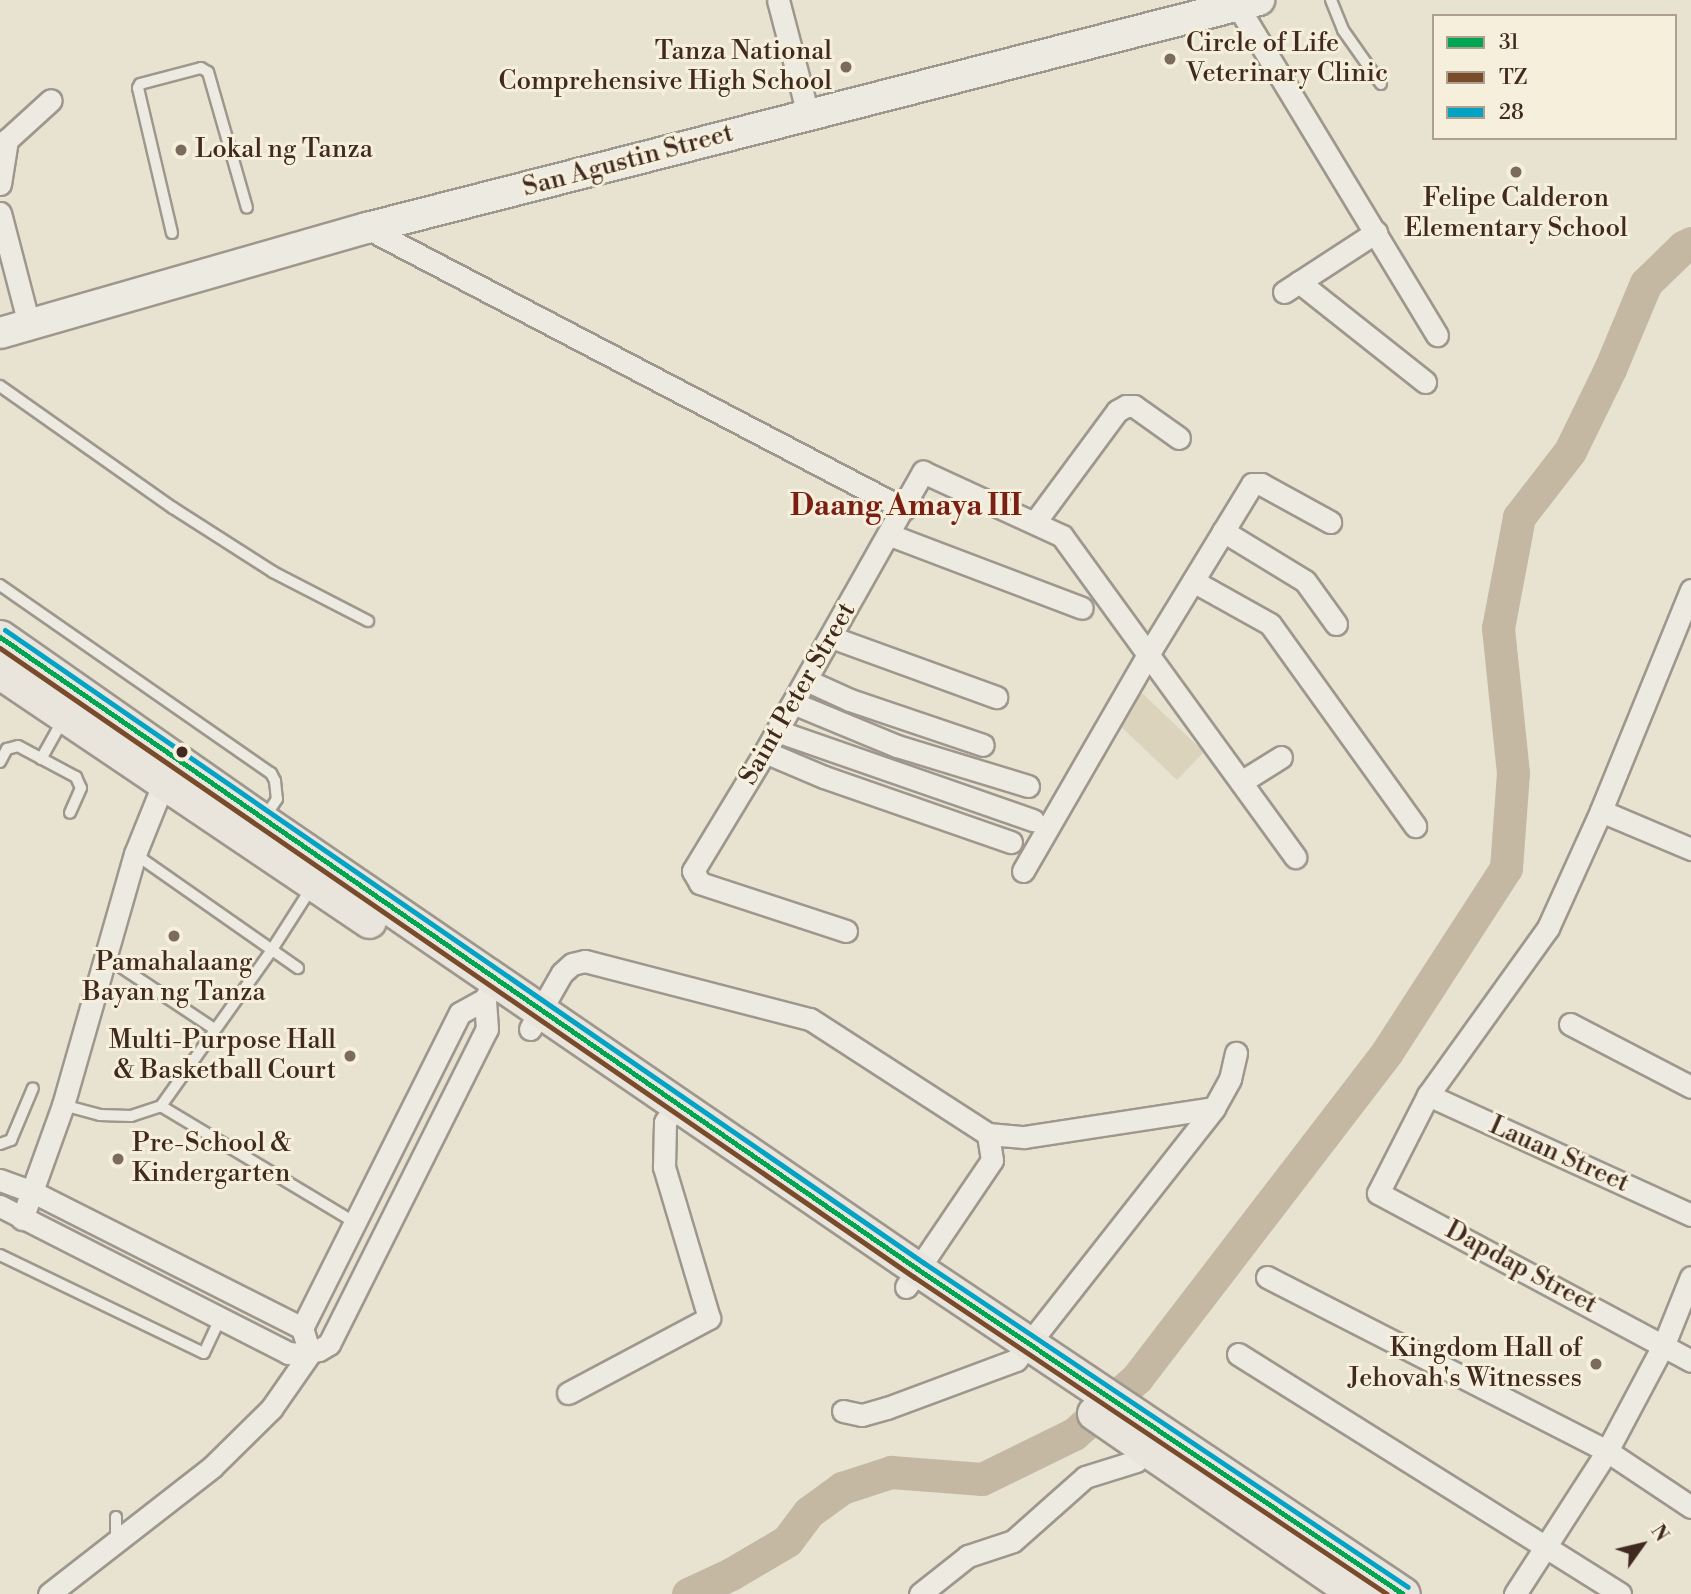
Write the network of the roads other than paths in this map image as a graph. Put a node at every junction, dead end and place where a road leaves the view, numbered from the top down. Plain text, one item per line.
1 (778, 0) edge
2 (1331, 0) edge
3 (1248, 3) edge
4 (1381, 84) dead end
5 (51, 100) dead end
6 (808, 114) junction
7 (0, 184) edge
8 (247, 208) dead end
9 (0, 213) edge
10 (367, 228) junction
11 (1376, 232) junction
12 (172, 233) dead end
13 (29, 324) junction
14 (0, 333) edge
15 (1437, 335) dead end
16 (1425, 382) dead end
17 (0, 386) edge
18 (1179, 438) dead end
19 (905, 509) junction
20 (1035, 522) junction
21 (1330, 522) dead end
22 (1223, 531) junction
23 (890, 535) junction
24 (1193, 580) junction
25 (0, 585) edge
26 (1691, 590) edge
27 (1082, 608) dead end
28 (368, 621) dead end
29 (1336, 624) dead end
30 (0, 637) edge
31 (831, 637) junction
32 (1149, 653) junction
33 (0, 672) edge
34 (806, 680) junction
35 (996, 697) dead end
36 (793, 704) junction
37 (65, 715) junction
38 (777, 731) junction
39 (983, 745) dead end
40 (765, 752) junction
41 (1281, 757) dead end
42 (41, 759) junction
43 (0, 762) edge
44 (169, 770) junction
45 (1241, 782) junction
46 (1028, 786) dead end
47 (1601, 811) junction
48 (70, 813) dead end
49 (1033, 820) dead end
50 (1415, 826) dead end
51 (257, 831) junction
52 (1011, 842) dead end
53 (1691, 849) edge
54 (135, 854) junction
55 (1295, 857) dead end
56 (1023, 871) dead end
57 (314, 884) junction
58 (846, 931) dead end
59 (271, 951) junction
60 (106, 957) junction
61 (299, 968) dead end
62 (491, 989) junction
63 (535, 1019) junction
64 (1570, 1024) dead end
65 (214, 1028) junction
66 (1236, 1053) dead end
67 (1691, 1087) edge
68 (33, 1088) dead end
69 (1428, 1095) junction
70 (62, 1105) junction
71 (161, 1106) junction
72 (1214, 1108) junction
73 (671, 1113) junction
74 (988, 1134) junction
75 (0, 1144) edge
76 (0, 1180) edge
77 (31, 1191) junction
78 (0, 1206) edge
79 (1691, 1214) edge
80 (22, 1219) junction
81 (356, 1223) junction
82 (0, 1255) edge
83 (1267, 1276) dead end
84 (1691, 1277) edge
85 (912, 1278) junction
86 (220, 1319) junction
87 (302, 1328) junction
88 (1664, 1344) junction
89 (1024, 1352) junction
90 (310, 1353) junction
91 (1238, 1354) dead end
92 (1691, 1361) edge
93 (569, 1393) dead end
94 (843, 1410) dead end
95 (1141, 1433) junction
96 (1607, 1451) junction
97 (1691, 1507) edge
98 (116, 1517) dead end
99 (116, 1542) junction
100 (1546, 1547) junction
101 (49, 1594) edge
102 (920, 1594) edge
103 (1356, 1594) edge
104 (1403, 1594) edge
105 (1515, 1594) edge
106 (1620, 1594) edge

1 - 6 street
2 - 4 lane
3 - 6 main road, San Agustin Street
3 - 11 street
5 - 7 street
6 - 10 main road, San Agustin Street
8 - 12 lane
9 - 13 street
10 - 13 main road, San Agustin Street
10 - 19 street
11 - 15 street
11 - 16 street
13 - 14 main road, San Agustin Street
17 - 28 lane
18 - 20 street
19 - 20 street, Saint Peter Street
19 - 23 street, Saint Peter Street
20 - 32 street
21 - 22 street
22 - 24 street
22 - 29 street
23 - 27 street
23 - 31 street, Saint Peter Street
24 - 32 street
24 - 50 street
25 - 51 lane
26 - 47 street
30 - 44 main road
31 - 34 street, Saint Peter Street
31 - 35 street
32 - 45 street
32 - 56 street
33 - 37 main road
34 - 36 street, Saint Peter Street
34 - 39 street
36 - 38 street, Saint Peter Street
36 - 46 street
37 - 42 lane
37 - 44 main road
38 - 40 street, Saint Peter Street
38 - 49 street
40 - 52 street
40 - 58 street, Saint Peter Street
41 - 45 street
42 - 43 lane
42 - 48 lane
44 - 51 main road
44 - 54 street
45 - 55 street
47 - 53 street
47 - 69 street
51 - 57 main road
51 - 62 main road
54 - 59 lane
54 - 60 street
57 - 59 lane
57 - 62 main road
59 - 61 lane
59 - 65 lane
60 - 65 lane
60 - 70 street
62 - 63 main road
62 - 81 street
62 - 90 street
63 - 73 main road
63 - 74 street
64 - 67 street
65 - 71 lane
66 - 72 street
68 - 75 lane
69 - 79 street, Lauan Street
69 - 88 street, Dapdap Street
70 - 71 lane
70 - 77 street
71 - 81 lane
72 - 74 street
72 - 89 street
73 - 85 main road
73 - 93 street
74 - 85 street
76 - 77 street
77 - 80 street
77 - 87 street
78 - 80 street
80 - 86 street
81 - 87 street
82 - 86 lane
83 - 96 street
84 - 88 street
85 - 89 main road
86 - 90 street
87 - 90 street
88 - 92 street, Dapdap Street
88 - 96 street
89 - 94 street
89 - 95 main road
90 - 99 street
91 - 100 street
95 - 102 street
95 - 103 main road
95 - 104 main road
96 - 97 street
96 - 100 street
98 - 99 lane
99 - 101 street
100 - 105 street
100 - 106 street

